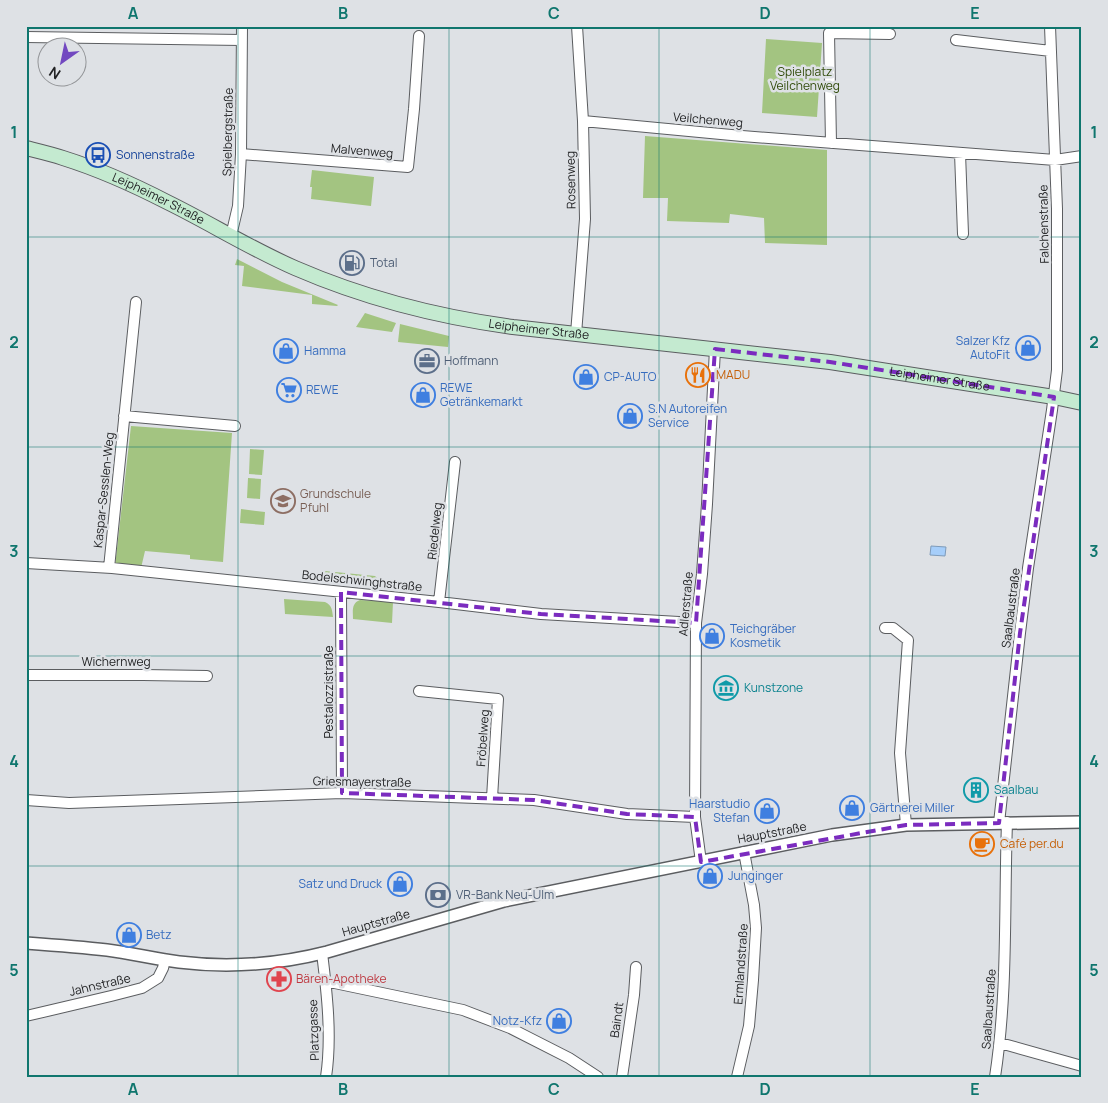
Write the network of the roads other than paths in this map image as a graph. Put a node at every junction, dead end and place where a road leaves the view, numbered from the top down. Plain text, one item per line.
1 (242, 26) edge
2 (577, 26) edge
3 (1050, 26) edge
4 (890, 34) dead end
5 (418, 36) dead end
6 (26, 37) edge
7 (242, 40) junction
8 (956, 40) dead end
9 (1051, 51) junction
10 (582, 120) junction
11 (831, 143) junction
12 (26, 148) edge
13 (960, 153) junction
14 (242, 154) junction
15 (1082, 156) edge
16 (1055, 160) junction
17 (963, 234) dead end
18 (231, 236) junction
19 (136, 302) dead end
20 (576, 334) junction
21 (715, 349) junction
22 (1054, 397) junction
23 (1082, 403) edge
24 (124, 416) junction
25 (235, 426) dead end
26 (455, 462) dead end
27 (26, 563) edge
28 (108, 568) junction
29 (341, 592) junction
30 (440, 602) junction
31 (696, 623) junction
32 (885, 628) dead end
33 (26, 674) edge
34 (207, 676) dead end
35 (419, 691) dead end
36 (342, 793) junction
37 (492, 798) junction
38 (26, 800) edge
39 (696, 817) junction
40 (1082, 822) edge
41 (1003, 823) junction
42 (906, 825) junction
43 (744, 852) junction
44 (701, 862) junction
45 (26, 943) edge
46 (322, 953) junction
47 (165, 960) junction
48 (636, 967) dead end
49 (325, 981) junction
50 (26, 1016) edge
51 (1000, 1043) junction
52 (1082, 1066) edge
53 (326, 1077) edge
54 (598, 1077) edge
55 (622, 1077) edge
56 (737, 1077) edge
57 (995, 1077) edge

1 - 7 street, Spielbergstraße
2 - 10 street, Rosenweg
3 - 9 street, Falchenstraße
4 - 11 street
5 - 14 street, Malvenweg
6 - 7 street
7 - 14 street, Spielbergstraße
8 - 9 street
9 - 16 street, Falchenstraße
10 - 11 street, Veilchenweg
10 - 20 street, Rosenweg
11 - 13 street, Veilchenweg
12 - 18 main road, Leipheimer Straße
13 - 16 street, Veilchenweg
13 - 17 street
14 - 18 street, Spielbergstraße
15 - 16 street, Veilchenweg
16 - 22 street, Falchenstraße
18 - 20 main road, Leipheimer Straße
19 - 24 street, Kaspar-Sesslen-Weg
20 - 21 main road, Leipheimer Straße
21 - 22 main road, Leipheimer Straße
21 - 31 street, Adlerstraße
22 - 23 main road, Leipheimer Straße
22 - 41 street, Saalbaustraße
24 - 25 street, Kaspar-Sesslen-Weg
24 - 28 street, Kaspar-Sesslen-Weg
26 - 30 street, Riedelweg
27 - 28 street, Bodelschwinghstraße
28 - 29 street, Bodelschwinghstraße
29 - 30 street, Bodelschwinghstraße
29 - 36 street, Pestalozzistraße
30 - 31 street, Bodelschwinghstraße
31 - 39 street, Adlerstraße
32 - 42 street
33 - 34 street, Wichernweg
35 - 37 street, Fröbelweg
36 - 37 street, Griesmayerstraße
36 - 38 street, Griesmayerstraße
37 - 39 street, Griesmayerstraße
39 - 44 street, Adlerstraße
40 - 41 street, Hauptstraße
41 - 42 street, Hauptstraße
41 - 51 street, Saalbaustraße
42 - 43 street, Hauptstraße
43 - 44 street, Hauptstraße
43 - 56 street, Ermlandstraße
44 - 46 street, Hauptstraße
45 - 47 street, Hauptstraße
46 - 47 street, Hauptstraße
46 - 49 street, Platzgasse
47 - 50 street, Jahnstraße
48 - 55 street, Baindt
49 - 53 street, Platzgasse
49 - 54 street
51 - 52 street
51 - 57 street, Saalbaustraße

